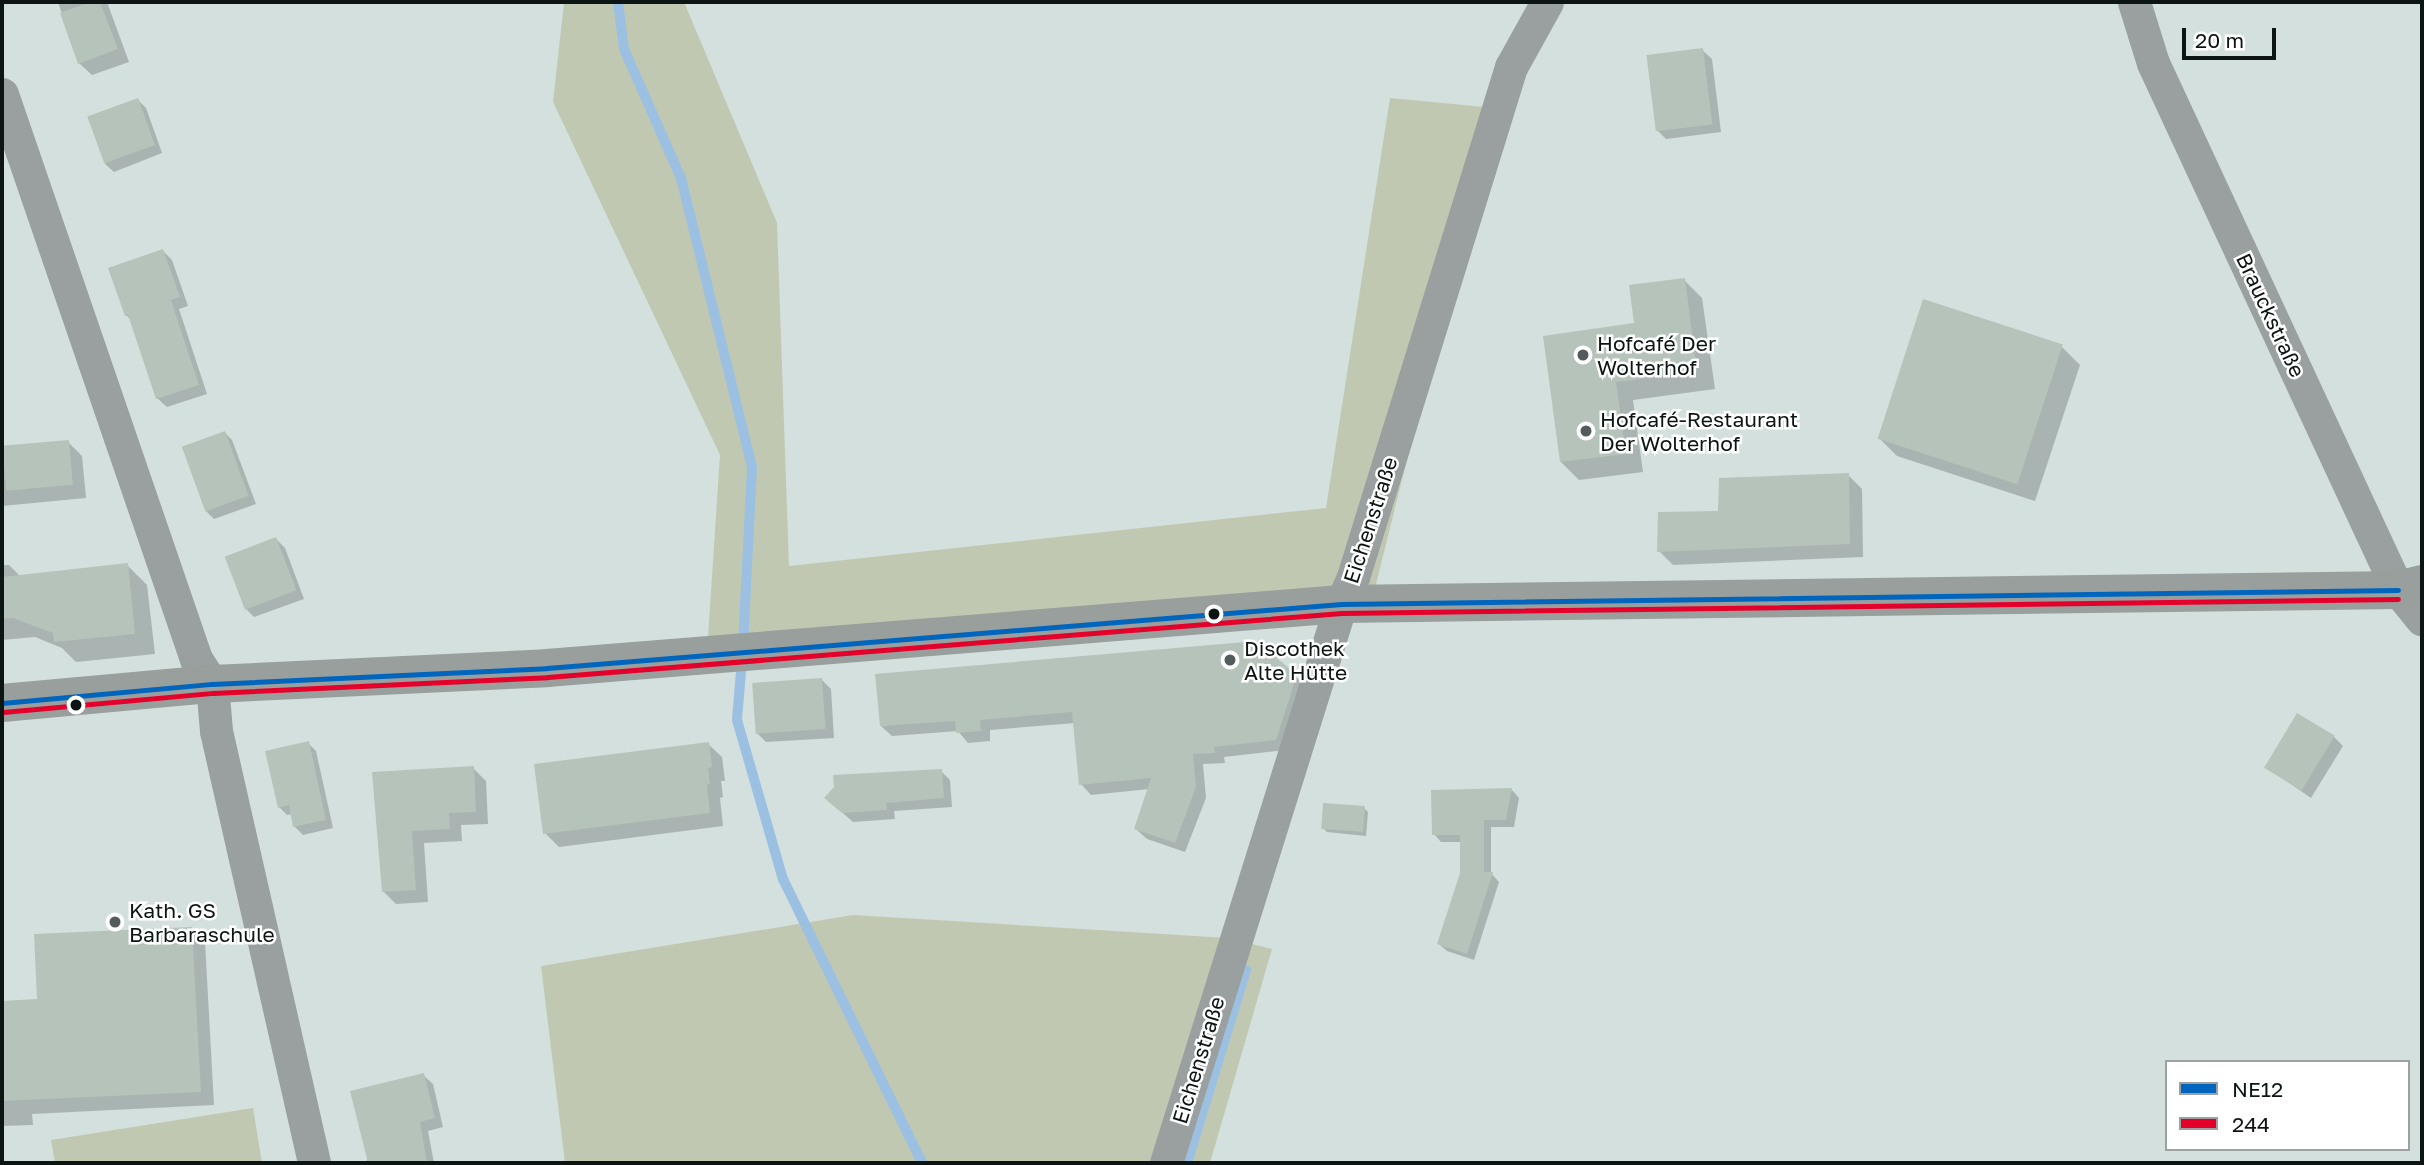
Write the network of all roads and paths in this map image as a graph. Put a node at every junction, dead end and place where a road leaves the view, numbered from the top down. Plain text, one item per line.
1 (1547, 2) edge
2 (2134, 2) edge
3 (2, 94) edge
4 (2410, 587) edge
5 (1340, 604) junction
6 (2422, 620) edge
7 (212, 684) junction
8 (2, 703) edge
9 (314, 1163) edge
10 (1166, 1163) edge

1 - 5 street, Eichenstraße
2 - 4 street, Brauckstraße
3 - 7 street
4 - 5 street
4 - 6 street, Brauckstraße
5 - 7 street
5 - 10 street, Eichenstraße
7 - 8 street
7 - 9 street

